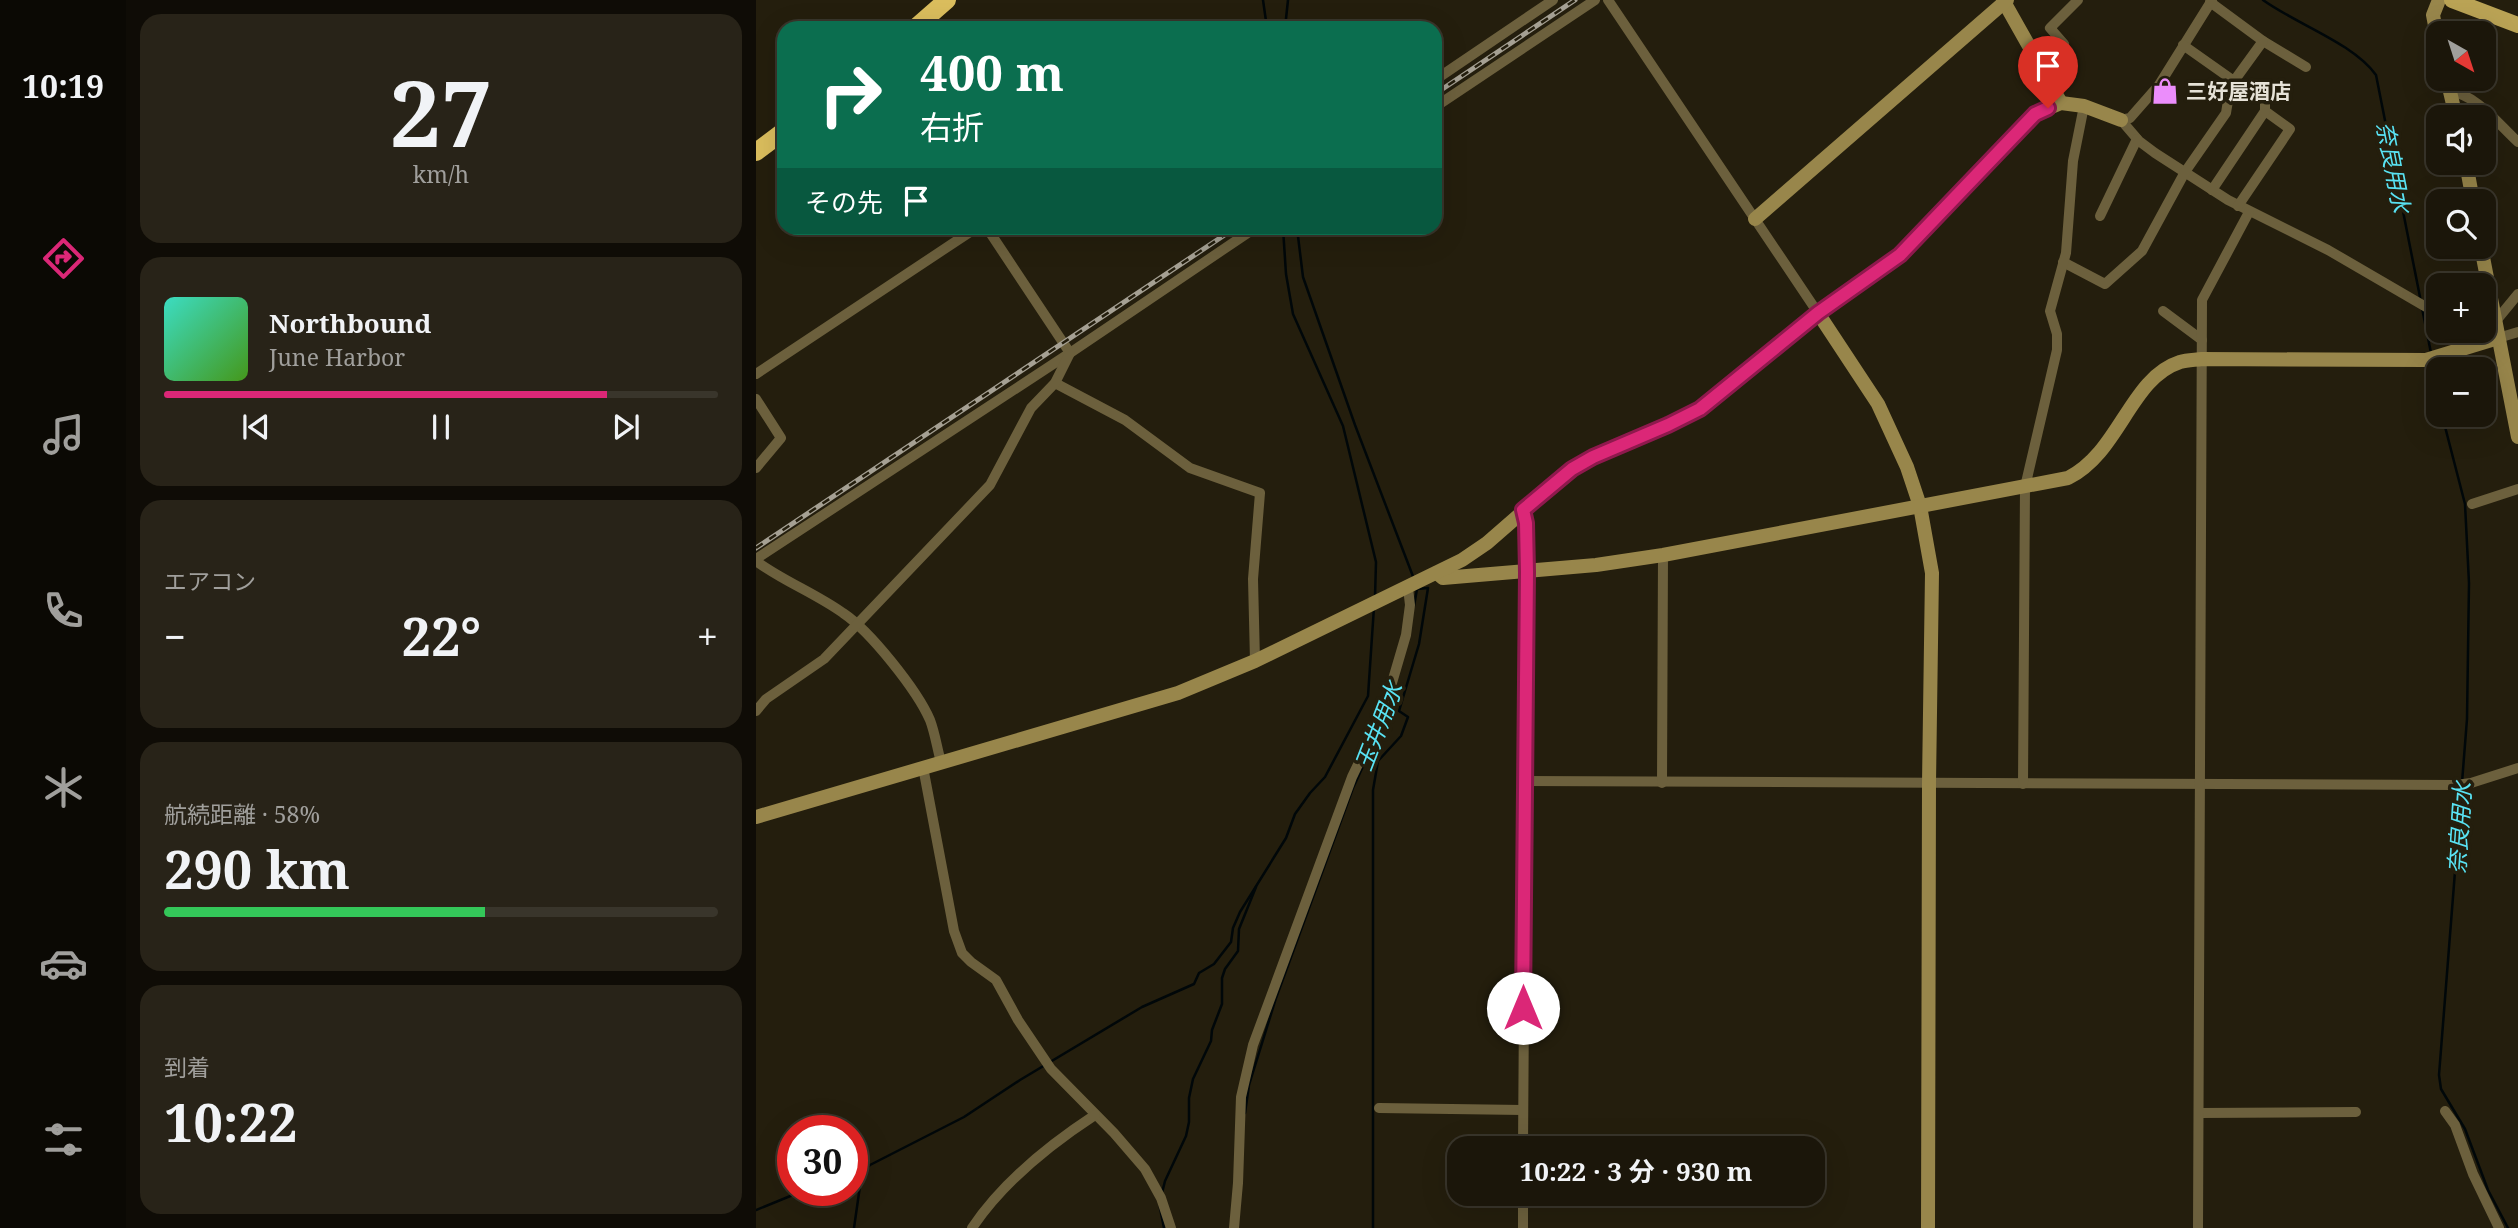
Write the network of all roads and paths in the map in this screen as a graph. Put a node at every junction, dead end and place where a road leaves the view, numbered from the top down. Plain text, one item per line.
1 (947, 0) edge
2 (964, 0) edge
3 (1553, 0) edge
4 (1595, 0) edge
5 (1608, 0) edge
6 (2078, 0) edge
7 (2439, 0) edge
8 (2452, 0) edge
9 (2005, 1) edge
10 (2211, 1) edge
11 (923, 21) edge
12 (940, 21) edge
13 (2434, 21) edge
14 (2518, 25) edge
15 (2263, 41) junction
16 (2183, 45) junction
17 (2306, 67) dead end
18 (2043, 69) junction
19 (1442, 75) edge
20 (2234, 81) junction
21 (2456, 91) edge
22 (1442, 102) edge
23 (2061, 103) junction
24 (2084, 106) junction
25 (2265, 111) junction
26 (2121, 120) junction
27 (777, 136) edge
28 (2137, 139) junction
29 (2518, 142) edge
30 (777, 150) edge
31 (756, 152) edge
32 (756, 165) edge
33 (2185, 172) junction
34 (2211, 190) junction
35 (2238, 206) junction
36 (2249, 212) junction
37 (2100, 216) dead end
38 (1755, 219) junction
39 (965, 235) edge
40 (992, 235) edge
41 (1245, 235) edge
42 (2063, 262) junction
43 (2518, 294) edge
44 (2426, 307) edge
45 (2163, 311) dead end
46 (1818, 313) junction
47 (2496, 321) edge
48 (2518, 332) edge
49 (2496, 339) edge
50 (2202, 340) junction
51 (2484, 343) edge
52 (2495, 343) edge
53 (1070, 353) junction
54 (2202, 359) junction
55 (756, 374) edge
56 (1055, 383) junction
57 (756, 399) edge
58 (2516, 420) edge
59 (2518, 437) edge
60 (756, 468) edge
61 (2025, 487) junction
62 (2518, 489) edge
63 (2472, 504) dead end
64 (1920, 506) junction
65 (1523, 510) junction
66 (1663, 555) junction
67 (756, 560) edge
68 (1527, 572) junction
69 (1437, 573) junction
70 (1414, 585) junction
71 (858, 624) junction
72 (1255, 661) junction
73 (756, 710) edge
74 (941, 762) junction
75 (923, 767) junction
76 (2518, 768) edge
77 (1525, 781) junction
78 (1662, 783) junction
79 (1928, 783) junction
80 (2200, 784) junction
81 (2023, 785) junction
82 (756, 817) edge
83 (1379, 1108) dead end
84 (1523, 1110) junction
85 (2445, 1111) dead end
86 (2356, 1112) dead end
87 (2199, 1113) junction
88 (1095, 1115) junction
89 (1523, 1136) edge
90 (1523, 1206) edge
91 (972, 1228) edge
92 (1171, 1228) edge
93 (1234, 1228) edge
94 (1524, 1228) edge
95 (1928, 1228) edge
96 (2198, 1228) edge
97 (2499, 1228) edge

1 - 11 highway
2 - 12 highway
3 - 19 street
4 - 22 street
5 - 38 street
6 - 18 street
7 - 13 street
8 - 14 main road
9 - 18 street
9 - 38 street
10 - 15 street
10 - 16 street
15 - 17 street
15 - 20 street
16 - 20 street
16 - 26 street
18 - 23 street
20 - 25 street
20 - 33 street
21 - 29 street
23 - 24 street
23 - 46 street
24 - 26 street
24 - 42 street
25 - 34 street
25 - 35 street
26 - 28 street
27 - 31 highway
28 - 33 street
28 - 37 street
30 - 32 highway
33 - 34 street
33 - 42 street
34 - 35 street
35 - 36 street
36 - 44 street
36 - 50 street
38 - 46 street
39 - 55 street
40 - 53 street
41 - 53 street
42 - 61 street
43 - 47 street
45 - 50 street
46 - 64 street
46 - 65 street
48 - 49 street
50 - 54 street
51 - 54 street
52 - 58 street
53 - 56 street
53 - 67 street
54 - 61 street
54 - 80 street
56 - 71 street
56 - 72 street
57 - 60 street
58 - 59 street
61 - 64 street
61 - 81 street
62 - 63 street
64 - 66 street
64 - 79 street
65 - 68 street
65 - 69 street
66 - 68 street
66 - 78 street
67 - 71 street
68 - 69 street
68 - 77 street
69 - 70 street
70 - 72 street
70 - 93 street
71 - 73 street
71 - 74 street
72 - 74 street
74 - 75 street
75 - 82 street
75 - 88 street
76 - 80 street
77 - 78 street
77 - 84 street
78 - 79 street
79 - 81 street
79 - 95 street
80 - 81 street
80 - 87 street
83 - 84 street
84 - 89 street
85 - 97 street
86 - 87 street
87 - 96 street
88 - 91 street
88 - 92 street
90 - 94 street

